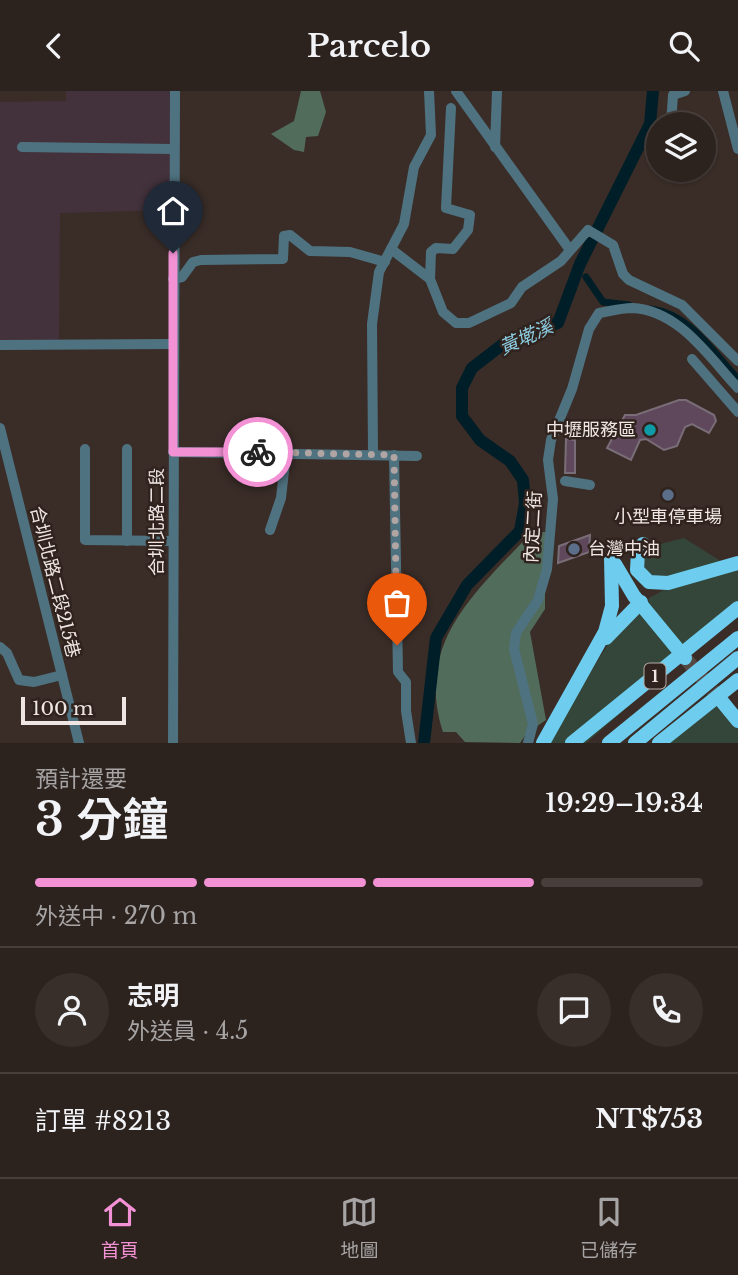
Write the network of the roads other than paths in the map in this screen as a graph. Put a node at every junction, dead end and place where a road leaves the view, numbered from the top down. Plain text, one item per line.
1 (175, 91) edge
2 (429, 91) edge
3 (456, 91) edge
4 (497, 91) edge
5 (685, 91) edge
6 (723, 91) edge
7 (451, 108) dead end
8 (672, 112) edge
9 (734, 116) edge
10 (22, 147) dead end
11 (495, 147) junction
12 (173, 149) junction
13 (738, 149) edge
14 (391, 249) junction
15 (570, 250) junction
16 (385, 262) junction
17 (173, 279) junction
18 (430, 279) junction
19 (172, 344) junction
20 (0, 345) edge
21 (692, 359) dead end
22 (738, 361) edge
23 (738, 389) edge
24 (738, 412) edge
25 (0, 428) edge
26 (85, 449) dead end
27 (127, 449) dead end
28 (173, 452) junction
29 (286, 453) junction
30 (373, 453) junction
31 (394, 455) junction
32 (417, 456) dead end
33 (565, 481) dead end
34 (590, 485) dead end
35 (270, 530) dead end
36 (127, 541) junction
37 (173, 541) junction
38 (738, 563) edge
39 (641, 602) junction
40 (738, 608) edge
41 (738, 638) edge
42 (0, 647) edge
43 (598, 649) junction
44 (685, 658) tunnel mouth
45 (738, 658) edge
46 (62, 675) junction
47 (738, 680) edge
48 (720, 699) tunnel mouth
49 (738, 721) edge
50 (79, 743) edge
51 (173, 743) edge
52 (411, 743) edge
53 (528, 743) edge
54 (543, 743) edge
55 (572, 743) edge
56 (609, 743) edge
57 (635, 743) edge
58 (659, 743) edge

1 - 12 street, 合圳北路二段
2 - 14 street
3 - 11 street
4 - 11 street
5 - 8 street
6 - 9 street
7 - 18 street
9 - 13 street
10 - 12 street
11 - 15 street
12 - 17 street, 合圳北路二段
14 - 16 street
14 - 18 street
15 - 18 street
15 - 22 street
16 - 17 street
16 - 30 street
17 - 19 street, 合圳北路二段
19 - 20 street
19 - 28 street, 合圳北路二段
21 - 24 street
23 - 53 street, 內定二街
25 - 46 street, 合圳北路二段215巷
26 - 36 street
27 - 36 street
28 - 29 street
28 - 37 street, 合圳北路二段
29 - 30 street
29 - 35 street
30 - 31 street
31 - 32 street
31 - 52 street
33 - 34 street
36 - 37 street
37 - 51 street, 合圳北路二段
38 - 39 highway
39 - 43 highway
39 - 43 highway
39 - 44 highway
40 - 55 highway, 1
41 - 56 highway, 1
42 - 46 street
43 - 54 highway
45 - 57 highway, 1
46 - 50 street, 合圳北路二段215巷
47 - 58 highway
48 - 49 highway

